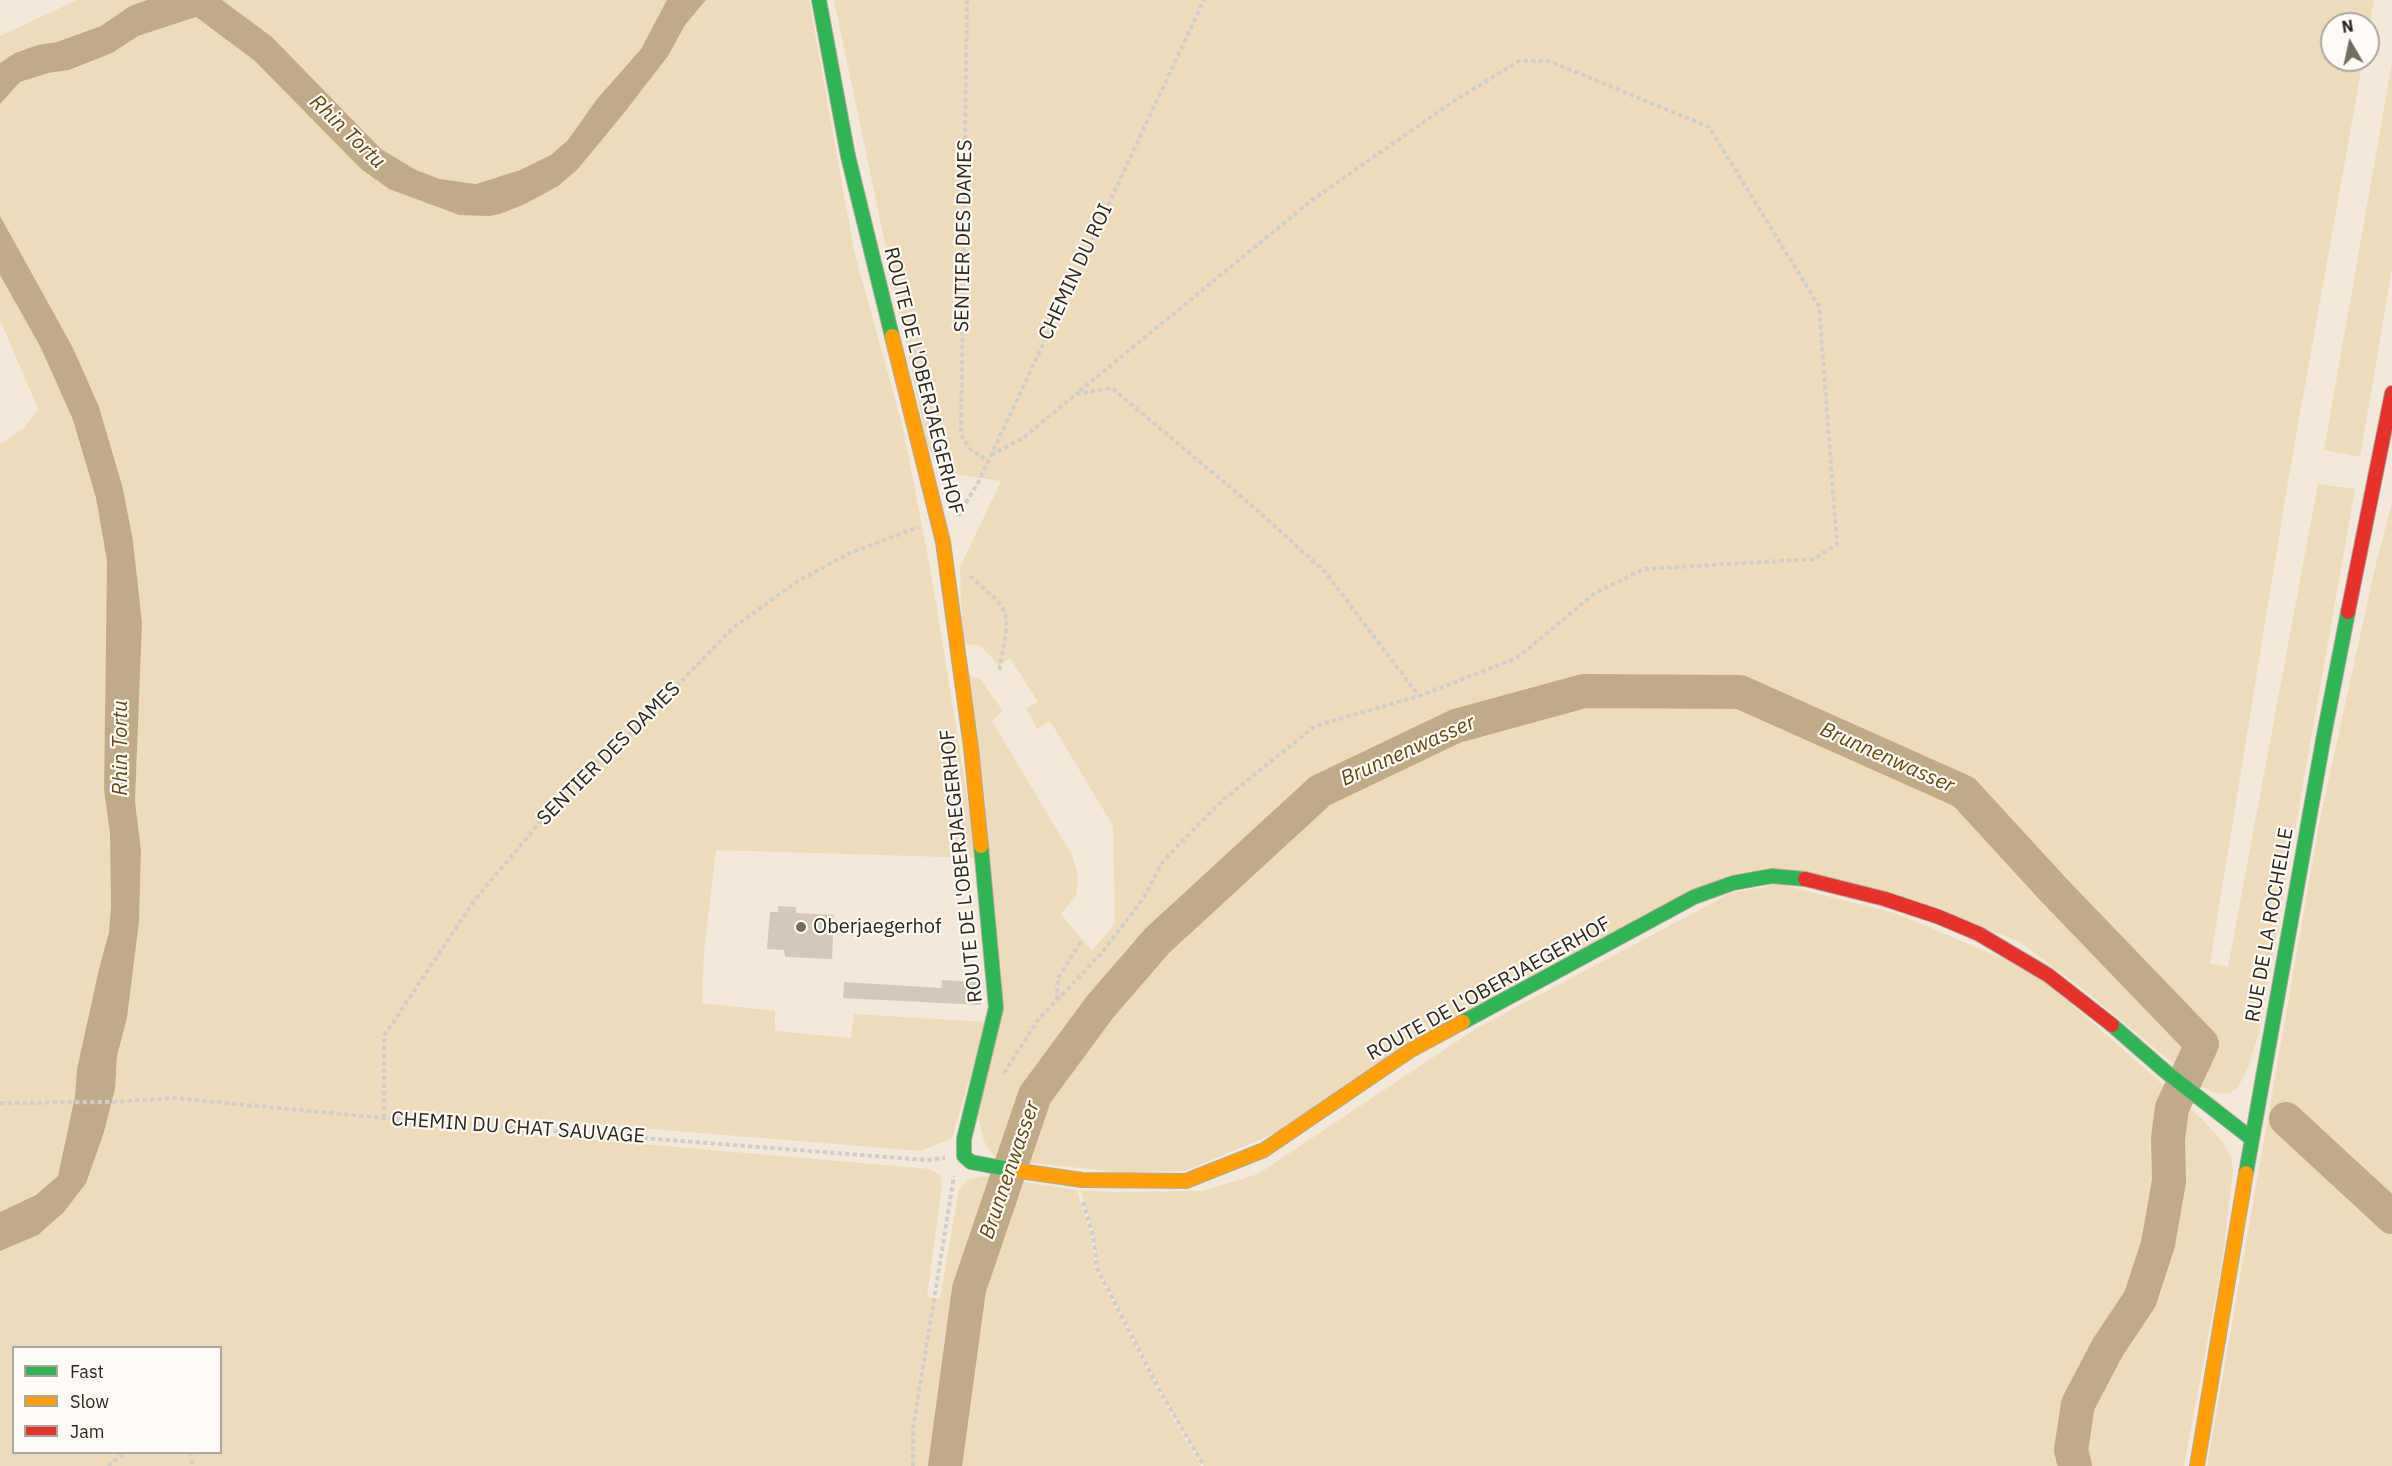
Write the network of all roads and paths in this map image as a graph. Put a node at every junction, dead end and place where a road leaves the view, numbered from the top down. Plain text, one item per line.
1 (819, 0) edge
2 (967, 0) edge
3 (1204, 0) edge
4 (2392, 393) edge
5 (1076, 394) junction
6 (990, 455) junction
7 (987, 461) junction
8 (937, 521) junction
9 (943, 542) junction
10 (964, 569) dead end
11 (999, 672) dead end
12 (1419, 696) junction
13 (1082, 940) dead end
14 (1057, 1001) junction
15 (1003, 1076) dead end
16 (0, 1102) edge
17 (384, 1118) junction
18 (2252, 1138) junction
19 (964, 1156) junction
20 (1071, 1179) junction
21 (123, 1454) edge
22 (108, 1466) edge
23 (914, 1466) edge
24 (1204, 1466) edge
25 (2197, 1466) edge

1 - 8 street, ROUTE DE L'OBERJAEGERHOF
2 - 7 path, SENTIER DES DAMES
3 - 6 path, CHEMIN DU ROI
4 - 18 street, RUE DE LA ROCHELLE
5 - 6 path
5 - 12 path
5 - 12 path
6 - 7 path, CHEMIN DU ROI
7 - 9 path, CHEMIN DU ROI
8 - 9 street, ROUTE DE L'OBERJAEGERHOF
8 - 17 path, SENTIER DES DAMES
9 - 19 street, ROUTE DE L'OBERJAEGERHOF
10 - 11 path
12 - 14 path
13 - 14 path
14 - 15 path
16 - 17 path, CHEMIN DU CHAT SAUVAGE
17 - 19 path, CHEMIN DU CHAT SAUVAGE
18 - 20 street, ROUTE DE L'OBERJAEGERHOF
18 - 25 street, RUE DE LA ROCHELLE
19 - 20 street, ROUTE DE L'OBERJAEGERHOF
19 - 23 path
20 - 24 path
21 - 22 path

